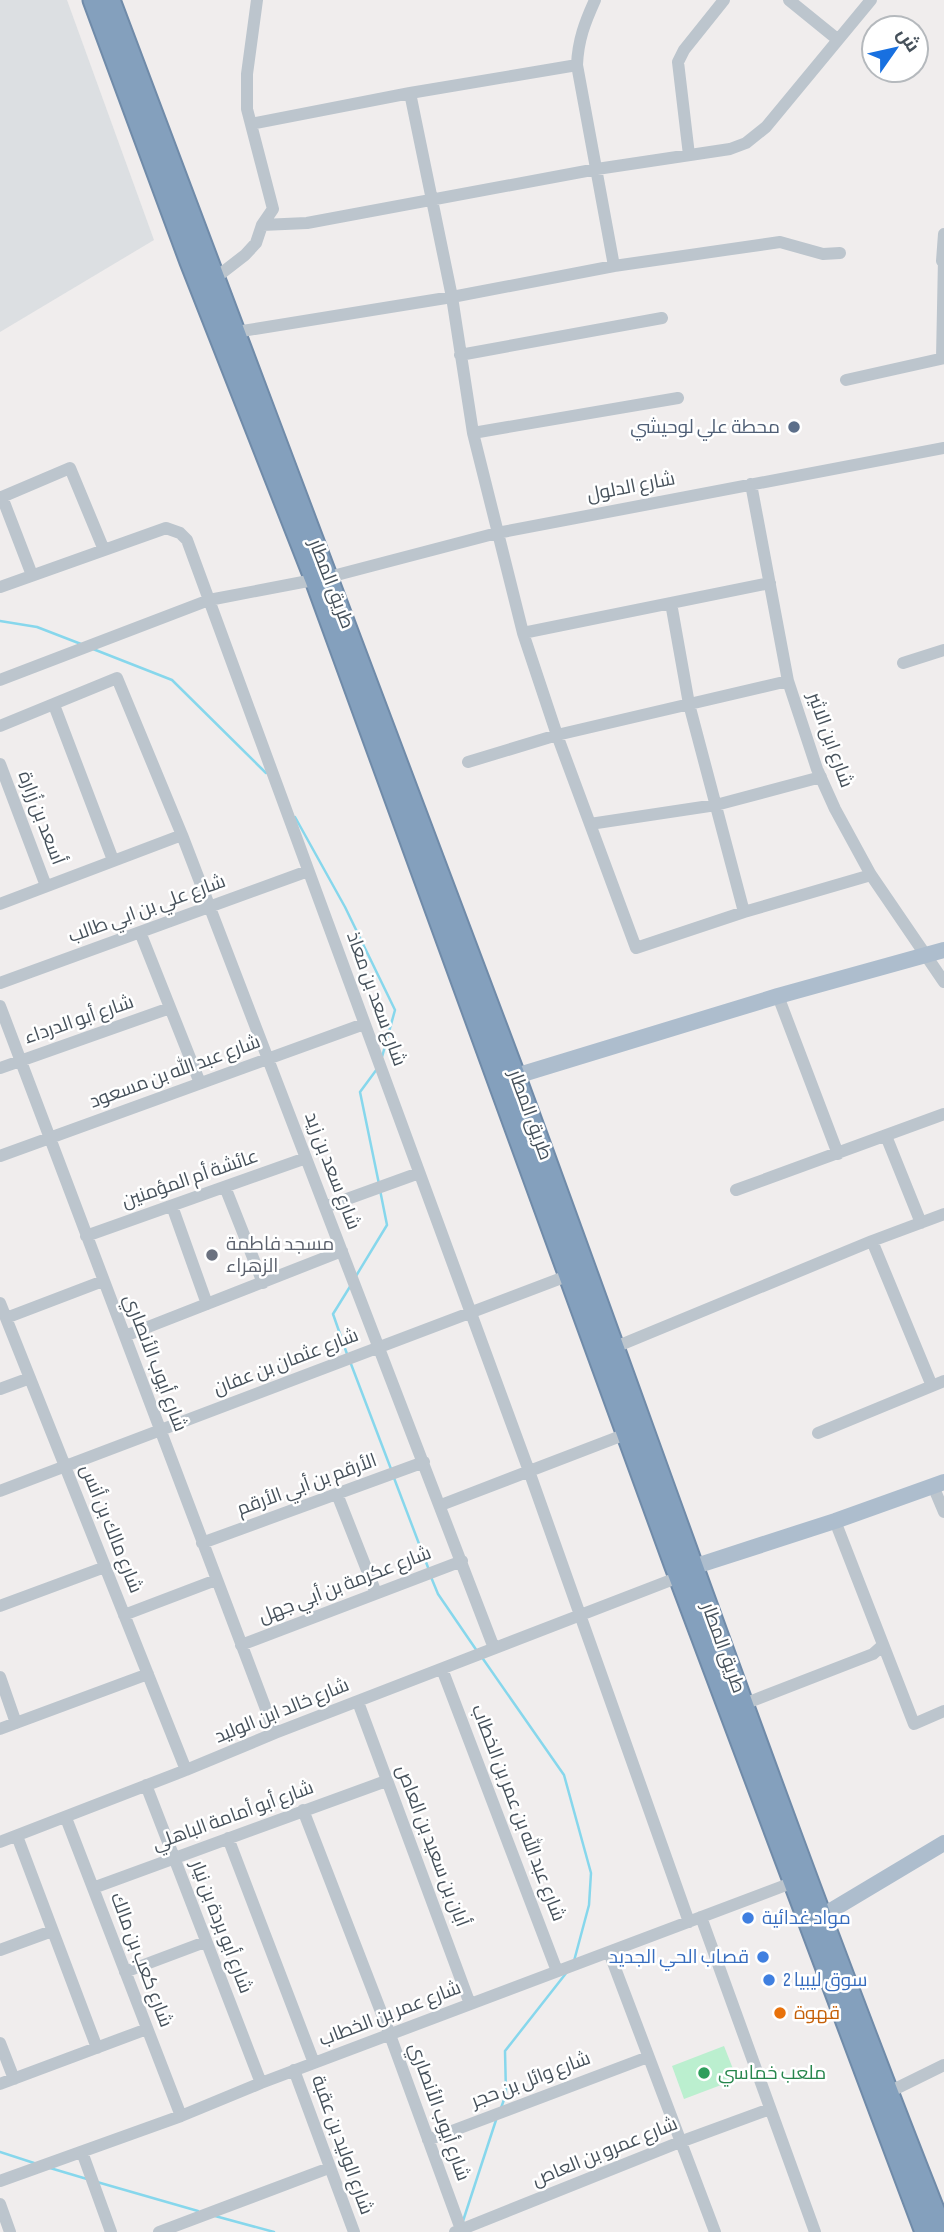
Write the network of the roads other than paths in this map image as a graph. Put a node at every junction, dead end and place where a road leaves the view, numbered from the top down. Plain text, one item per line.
1 (93, 0) edge
2 (110, 0) edge
3 (257, 0) edge
4 (595, 0) edge
5 (724, 0) edge
6 (789, 0) edge
7 (871, 0) edge
8 (837, 39) junction
9 (576, 65) junction
10 (410, 93) junction
11 (251, 124) junction
12 (689, 155) junction
13 (597, 169) junction
14 (432, 201) junction
15 (262, 225) junction
16 (944, 234) edge
17 (191, 241) junction
18 (840, 253) dead end
19 (943, 260) edge
20 (614, 267) junction
21 (214, 279) junction
22 (452, 297) junction
23 (662, 318) dead end
24 (227, 334) junction
25 (460, 355) junction
26 (943, 358) edge
27 (846, 380) dead end
28 (678, 398) dead end
29 (473, 433) junction
30 (944, 448) edge
31 (751, 484) junction
32 (1, 497) edge
33 (496, 533) junction
34 (104, 550) junction
35 (32, 575) junction
36 (322, 578) junction
37 (770, 583) junction
38 (0, 587) edge
39 (209, 600) junction
40 (671, 603) junction
41 (523, 633) junction
42 (944, 650) edge
43 (903, 663) dead end
44 (0, 680) edge
45 (788, 681) junction
46 (689, 704) junction
47 (54, 705) junction
48 (0, 726) edge
49 (557, 735) junction
50 (468, 762) dead end
51 (0, 764) edge
52 (821, 777) junction
53 (716, 805) junction
54 (590, 824) junction
55 (182, 835) junction
56 (113, 860) junction
57 (308, 871) junction
58 (871, 875) junction
59 (46, 886) junction
60 (0, 904) edge
61 (209, 907) junction
62 (744, 912) junction
63 (140, 932) junction
64 (944, 950) edge
65 (926, 956) junction
66 (944, 982) edge
67 (0, 983) edge
68 (778, 996) junction
69 (0, 1006) edge
70 (170, 1009) junction
71 (364, 1024) junction
72 (268, 1059) junction
73 (20, 1061) junction
74 (0, 1068) edge
75 (516, 1076) junction
76 (200, 1083) junction
77 (944, 1114) edge
78 (886, 1136) junction
79 (50, 1138) junction
80 (838, 1154) junction
81 (0, 1156) edge
82 (306, 1158) junction
83 (419, 1173) junction
84 (225, 1187) junction
85 (736, 1191) dead end
86 (172, 1206) junction
87 (326, 1207) junction
88 (944, 1214) edge
89 (920, 1223) junction
90 (86, 1236) junction
91 (872, 1241) junction
92 (342, 1251) junction
93 (577, 1272) junction
94 (103, 1281) junction
95 (263, 1283) junction
96 (0, 1303) edge
97 (206, 1304) junction
98 (470, 1313) junction
99 (6, 1318) junction
100 (125, 1336) junction
101 (379, 1347) junction
102 (613, 1349) junction
103 (30, 1378) junction
104 (938, 1383) edge
105 (0, 1389) edge
106 (160, 1430) junction
107 (818, 1433) dead end
108 (626, 1434) junction
109 (424, 1462) junction
110 (65, 1466) junction
111 (528, 1471) junction
112 (939, 1484) edge
113 (0, 1491) edge
114 (337, 1494) junction
115 (441, 1505) junction
116 (944, 1511) edge
117 (835, 1521) junction
118 (202, 1543) junction
119 (462, 1562) junction
120 (105, 1567) junction
121 (686, 1570) junction
122 (216, 1580) junction
123 (376, 1593) junction
124 (0, 1606) edge
125 (578, 1614) junction
126 (124, 1615) junction
127 (241, 1645) junction
128 (882, 1646) junction
129 (494, 1648) junction
130 (442, 1669) junction
131 (148, 1674) junction
132 (0, 1677) edge
133 (358, 1702) junction
134 (744, 1704) junction
135 (944, 1711) edge
136 (16, 1723) junction
137 (0, 1729) edge
138 (275, 1732) junction
139 (186, 1770) junction
140 (386, 1781) junction
141 (146, 1785) junction
142 (303, 1810) junction
143 (66, 1818) junction
144 (17, 1836) junction
145 (228, 1838) junction
146 (0, 1842) edge
147 (944, 1843) edge
148 (174, 1859) junction
149 (93, 1888) junction
150 (803, 1892) junction
151 (822, 1916) junction
152 (695, 1920) junction
153 (52, 1931) junction
154 (205, 1942) junction
155 (0, 1951) edge
156 (609, 1952) junction
157 (557, 1971) junction
158 (125, 1972) junction
159 (470, 2004) junction
160 (147, 2029) junction
161 (390, 2035) junction
162 (0, 2043) edge
163 (97, 2048) junction
164 (648, 2057) junction
165 (314, 2063) junction
166 (944, 2065) edge
167 (294, 2070) junction
168 (14, 2079) junction
169 (261, 2083) junction
170 (0, 2084) edge
171 (887, 2093) junction
172 (770, 2109) junction
173 (181, 2116) junction
174 (428, 2140) junction
175 (680, 2142) junction
176 (82, 2152) junction
177 (329, 2168) junction
178 (0, 2181) edge
179 (0, 2204) edge
180 (460, 2231) edge
181 (10, 2232) edge
182 (111, 2232) edge
183 (159, 2232) edge
184 (354, 2232) edge
185 (715, 2232) edge
186 (815, 2232) edge
187 (925, 2232) edge
188 (943, 2232) edge

1 - 17 highway, طريق المطار
2 - 17 highway, طريق المطار
3 - 11 street
4 - 9 street
5 - 12 street
6 - 8 street
7 - 8 street
8 - 12 street
9 - 10 street
9 - 13 street
10 - 11 street
10 - 14 street
11 - 15 street
12 - 13 street
13 - 14 street
13 - 20 street
14 - 15 street
14 - 22 street
15 - 21 street
16 - 19 street
17 - 21 highway, طريق المطار
17 - 24 highway, طريق المطار
18 - 20 street
19 - 26 street
20 - 22 street
21 - 24 highway, طريق المطار
22 - 24 street
22 - 25 street
23 - 25 street
24 - 36 highway, طريق المطار
25 - 29 street
26 - 27 street
28 - 29 street
29 - 33 street
30 - 31 street, شارع الدلول
31 - 33 street, شارع الدلول
31 - 37 street, شارع ابن الاثير
32 - 34 street
32 - 35 street
33 - 36 street, شارع الدلول
33 - 41 street
34 - 35 street
34 - 39 street, شارع سعد بن معاذ
35 - 38 street
36 - 39 street, شارع الدلول
36 - 75 highway, طريق المطار
36 - 93 highway, طريق المطار
37 - 40 street
37 - 45 street, شارع ابن الاثير
39 - 44 street, شارع الدلول
39 - 57 street, شارع سعد بن معاذ
40 - 41 street
40 - 46 street
41 - 49 street
42 - 43 street
45 - 46 street
45 - 52 street, شارع ابن الاثير
46 - 49 street
46 - 53 street
47 - 48 street
47 - 55 street, شارع سعد بن زيد
47 - 56 street
49 - 50 street
49 - 54 street
51 - 59 street, أسعد بن زُرارة
52 - 53 street
52 - 58 street, شارع ابن الاثير
53 - 54 street
53 - 62 street
54 - 62 street
55 - 56 street
55 - 61 street, شارع سعد بن زيد
56 - 59 street
57 - 61 street, شارع علي بن ابي طالب
57 - 71 street, شارع سعد بن معاذ
58 - 62 street
58 - 65 street, شارع ابن الاثير
59 - 60 street
61 - 63 street, شارع علي بن ابي طالب
61 - 72 street, شارع سعد بن زيد
63 - 67 street, شارع علي بن ابي طالب
63 - 70 street
64 - 65 main road
65 - 66 street, شارع ابن الاثير
65 - 68 main road
68 - 75 main road
68 - 80 street
69 - 73 street, شارع أيوب الأنصاري
70 - 73 street, شارع أبو الدرداء
70 - 76 street
71 - 72 street, شارع عبد الله بن مسعود
71 - 83 street, شارع سعد بن معاذ
72 - 76 street, شارع عبد الله بن مسعود
72 - 82 street, شارع سعد بن زيد
73 - 74 street, شارع أبو الدرداء
73 - 79 street, شارع أيوب الأنصاري
75 - 93 highway, طريق المطار
76 - 79 street, شارع عبد الله بن مسعود
77 - 78 street
78 - 80 street
78 - 89 street
79 - 81 street, شارع عبد الله بن مسعود
79 - 90 street, شارع أيوب الأنصاري
80 - 85 street
82 - 84 street, عائشة أم المؤمنين
82 - 87 street, شارع سعد بن زيد
83 - 87 street
83 - 98 street, شارع سعد بن معاذ
84 - 86 street, عائشة أم المؤمنين
84 - 95 street
86 - 90 street, عائشة أم المؤمنين
86 - 97 street
87 - 92 street, شارع سعد بن زيد
88 - 89 street
89 - 91 street
90 - 94 street, شارع أيوب الأنصاري
91 - 102 street
91 - 104 street
92 - 95 street
92 - 101 street, شارع سعد بن زيد
93 - 98 street, شارع عثمان بن عفان
93 - 102 highway, طريق المطار
93 - 108 highway, طريق المطار
94 - 99 street
94 - 100 street, شارع أيوب الأنصاري
95 - 97 street
96 - 99 street, شارع مالك بن أنس
97 - 100 street
98 - 101 street, شارع عثمان بن عفان
98 - 111 street, شارع سعد بن معاذ
99 - 103 street, شارع مالك بن أنس
100 - 106 street, شارع أيوب الأنصاري
101 - 106 street, شارع عثمان بن عفان
101 - 109 street, شارع سعد بن زيد
102 - 121 highway, طريق المطار
103 - 105 street
103 - 110 street, شارع مالك بن أنس
104 - 107 street
106 - 110 street, شارع عثمان بن عفان
106 - 118 street, شارع أيوب الأنصاري
108 - 111 street
108 - 121 highway, طريق المطار
109 - 114 street, الأرقم بن أبي الأرقم
109 - 115 street, شارع سعد بن زيد
110 - 113 street, شارع عثمان بن عفان
110 - 120 street, شارع مالك بن أنس
111 - 115 street
111 - 125 street, شارع سعد بن معاذ
112 - 116 street
112 - 117 main road
114 - 118 street, الأرقم بن أبي الأرقم
114 - 123 street
115 - 119 street, شارع سعد بن زيد
117 - 121 main road
117 - 128 street
118 - 122 street, شارع أيوب الأنصاري
119 - 123 street, شارع عكرمة بن أبي جهل
119 - 129 street, شارع سعد بن زيد
120 - 124 street
120 - 126 street, شارع مالك بن أنس
121 - 125 street, شارع خالد ابن الوليد
121 - 134 highway, طريق المطار
121 - 150 highway, طريق المطار
122 - 126 street
122 - 127 street, شارع أيوب الأنصاري
123 - 127 street, شارع عكرمة بن أبي جهل
125 - 129 street, شارع خالد ابن الوليد
125 - 152 street, شارع سعد بن معاذ
126 - 131 street, شارع مالك بن أنس
127 - 138 street, شارع أيوب الأنصاري
128 - 134 street
128 - 135 street
129 - 130 street, شارع خالد ابن الوليد
130 - 133 street, شارع خالد ابن الوليد
130 - 157 street, شارع عبد الله بن عمر بن الخطاب
131 - 136 street
131 - 139 street, شارع مالك بن أنس
132 - 136 street
133 - 138 street, شارع خالد ابن الوليد
133 - 140 street, أبان بن سعيد بن العاص
134 - 150 highway, طريق المطار
136 - 137 street
138 - 139 street, شارع خالد ابن الوليد
139 - 141 street, شارع خالد ابن الوليد
140 - 142 street, شارع أبو أمامة الباهلي
140 - 159 street, أبان بن سعيد بن العاص
141 - 143 street, شارع خالد ابن الوليد
141 - 148 street, شارع أبو بردة بن نيار
142 - 145 street, شارع أبو أمامة الباهلي
142 - 161 street, شارع أيوب الأنصاري
143 - 144 street, شارع خالد ابن الوليد
143 - 149 street, شارع كعب بن مالك
144 - 146 street, شارع خالد ابن الوليد
144 - 153 street
145 - 148 street, شارع أبو أمامة الباهلي
145 - 165 street
147 - 151 main road
148 - 149 street, شارع أبو أمامة الباهلي
148 - 154 street, شارع أبو بردة بن نيار
149 - 158 street, شارع كعب بن مالك
150 - 151 highway, طريق المطار
150 - 152 street, شارع عمر بن الخطاب
150 - 187 highway, طريق المطار
151 - 171 highway, طريق المطار
152 - 156 street, شارع عمر بن الخطاب
152 - 172 street, شارع سعد بن معاذ
153 - 155 street
153 - 163 street
154 - 158 street
154 - 169 street, شارع أبو بردة بن نيار
156 - 157 street, شارع عمر بن الخطاب
156 - 164 street
157 - 159 street, شارع عمر بن الخطاب
158 - 160 street, شارع كعب بن مالك
159 - 161 street, شارع عمر بن الخطاب
160 - 163 street
160 - 173 street, شارع كعب بن مالك
161 - 165 street, شارع عمر بن الخطاب
161 - 174 street, شارع أيوب الأنصاري
162 - 168 street
163 - 168 street
164 - 174 street, شارع وائل بن حجر
164 - 175 street
165 - 167 street, شارع عمر بن الخطاب
166 - 171 street
167 - 169 street, شارع عمر بن الخطاب
167 - 177 street, شارع الوليد بن عقبة
168 - 170 street
169 - 173 street, شارع عمر بن الخطاب
171 - 188 highway, طريق المطار
172 - 175 street, شارع عمرو بن العاص
172 - 186 street, شارع سعد بن معاذ
173 - 176 street, شارع عمر بن الخطاب
174 - 180 street, شارع أيوب الأنصاري
175 - 180 street, شارع عمرو بن العاص
175 - 185 street
176 - 178 street, شارع عمر بن الخطاب
176 - 182 street
177 - 183 street
177 - 184 street, شارع الوليد بن عقبة
179 - 181 street

